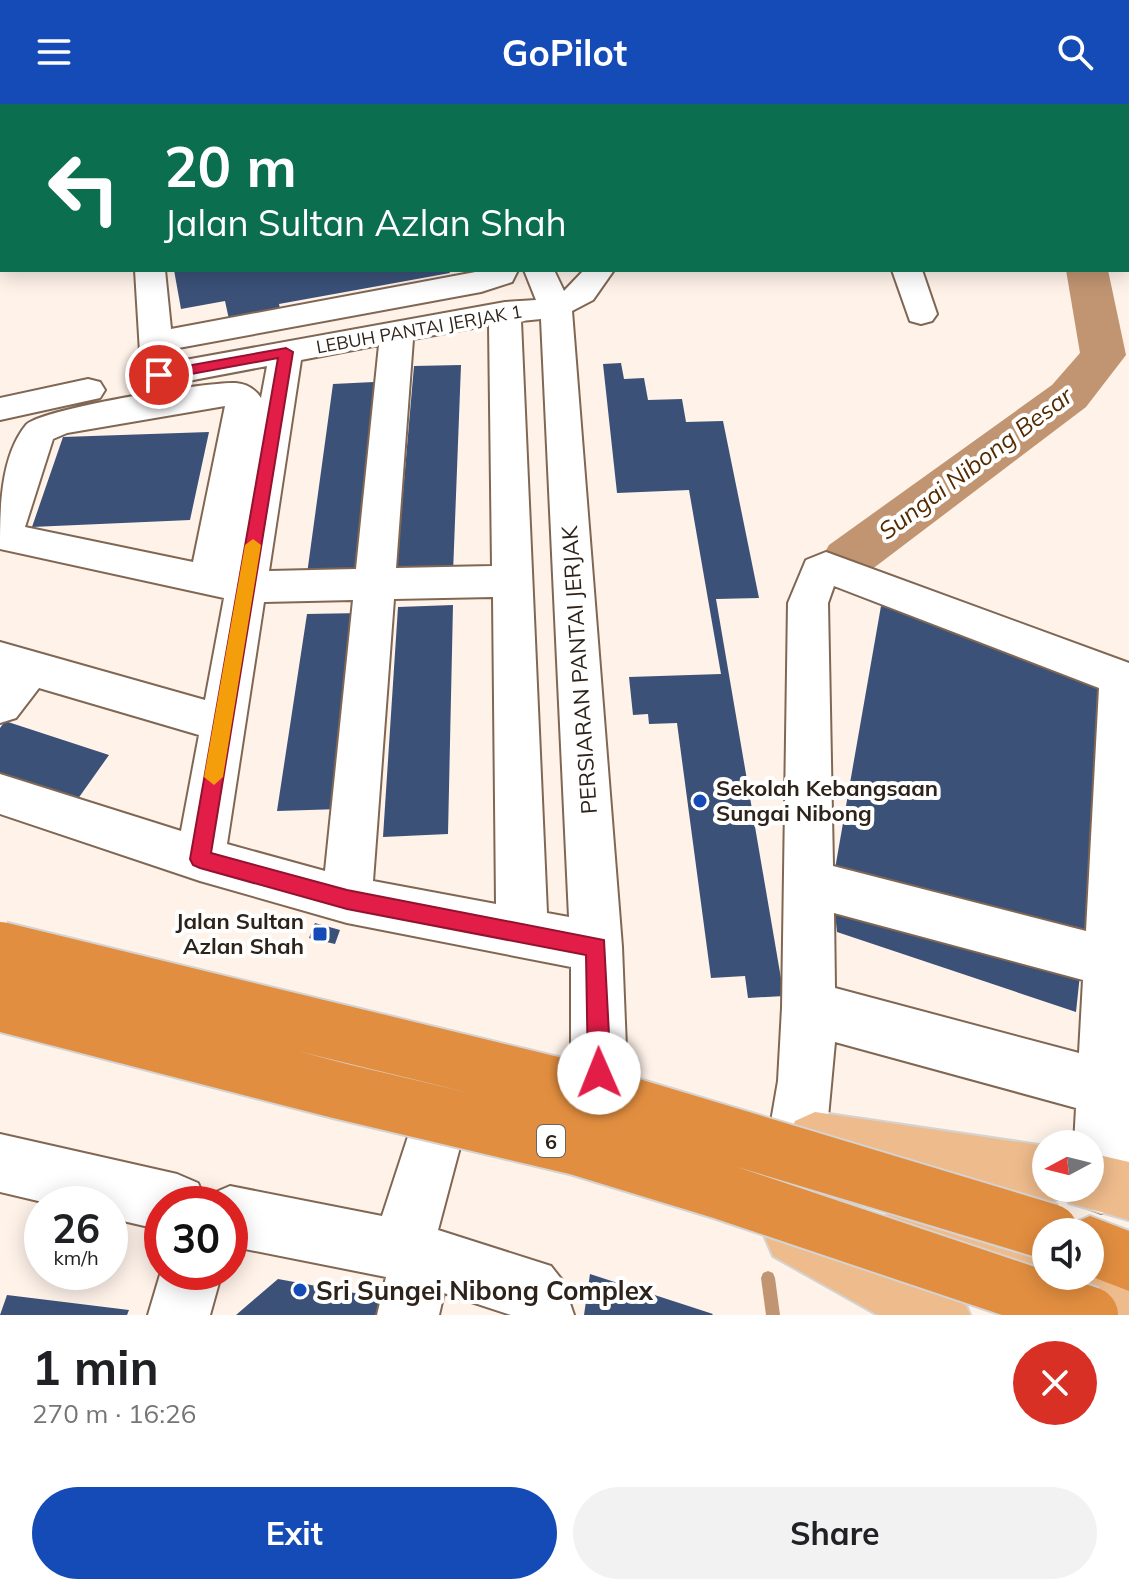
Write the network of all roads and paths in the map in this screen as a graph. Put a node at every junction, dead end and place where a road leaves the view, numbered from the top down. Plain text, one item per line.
1 (150, 272) edge
2 (502, 272) edge
3 (540, 272) edge
4 (598, 272) edge
5 (908, 272) edge
6 (556, 309) junction
7 (505, 312) junction
8 (921, 314) dead end
9 (397, 332) junction
10 (155, 342) junction
11 (286, 352) junction
12 (159, 375) junction
13 (0, 409) edge
14 (512, 581) junction
15 (227, 583) junction
16 (374, 584) junction
17 (15, 663) edge
18 (0, 705) edge
19 (223, 724) junction
20 (0, 794) edge
21 (200, 859) junction
22 (809, 883) junction
23 (347, 900) junction
24 (0, 922) edge
25 (522, 933) junction
26 (596, 947) junction
27 (0, 950) edge
28 (1110, 962) junction
29 (0, 1003) edge
30 (809, 1008) junction
31 (0, 1025) edge
32 (599, 1073) junction
33 (1105, 1088) junction
34 (436, 1132) junction
35 (797, 1139) junction
36 (0, 1163) edge
37 (1032, 1173) edge
38 (1112, 1185) edge
39 (144, 1196) edge
40 (248, 1220) edge
41 (1032, 1227) edge
42 (782, 1229) junction
43 (1032, 1238) edge
44 (1104, 1251) edge
45 (411, 1253) junction
46 (1129, 1261) edge
47 (1104, 1263) edge
48 (1032, 1264) edge
49 (1129, 1271) edge
50 (1104, 1289) edge
51 (186, 1290) edge
52 (1129, 1298) edge
53 (541, 1308) edge
54 (179, 1315) edge
55 (408, 1315) edge
56 (939, 1315) edge
57 (1090, 1315) edge

1 - 10 street
2 - 10 street
3 - 6 street, PERSIARAN PANTAI JERJAK
4 - 6 street
5 - 8 street
6 - 7 street, LEBUH PANTAI JERJAK 1
6 - 26 street, PERSIARAN PANTAI JERJAK
7 - 9 street, LEBUH PANTAI JERJAK 1
7 - 14 street
9 - 11 street, LEBUH PANTAI JERJAK 1
9 - 16 street
10 - 12 street
11 - 12 street, LEBUH PANTAI JERJAK 1
11 - 15 street
12 - 13 street, LEBUH PANTAI JERJAK 1
14 - 16 street
14 - 25 street
15 - 15 street
15 - 16 street
15 - 19 street
16 - 23 street
17 - 18 street
17 - 19 street
19 - 21 street
20 - 21 street
21 - 23 street
22 - 28 street
22 - 28 street
22 - 30 street
23 - 25 street
24 - 32 main road
25 - 26 street
26 - 32 street, PERSIARAN PANTAI JERJAK
27 - 41 highway, bridge
28 - 33 street
29 - 57 highway, 6, bridge
30 - 33 street
30 - 35 street
31 - 34 main road, 6
32 - 35 main road
33 - 38 street
34 - 42 main road, 6
34 - 45 street
35 - 37 main road
35 - 43 main road
36 - 39 street
40 - 45 street
42 - 48 main road, 6
42 - 56 main road, 6
44 - 46 highway
45 - 53 street
45 - 55 street
47 - 49 main road
50 - 52 main road
51 - 54 street

